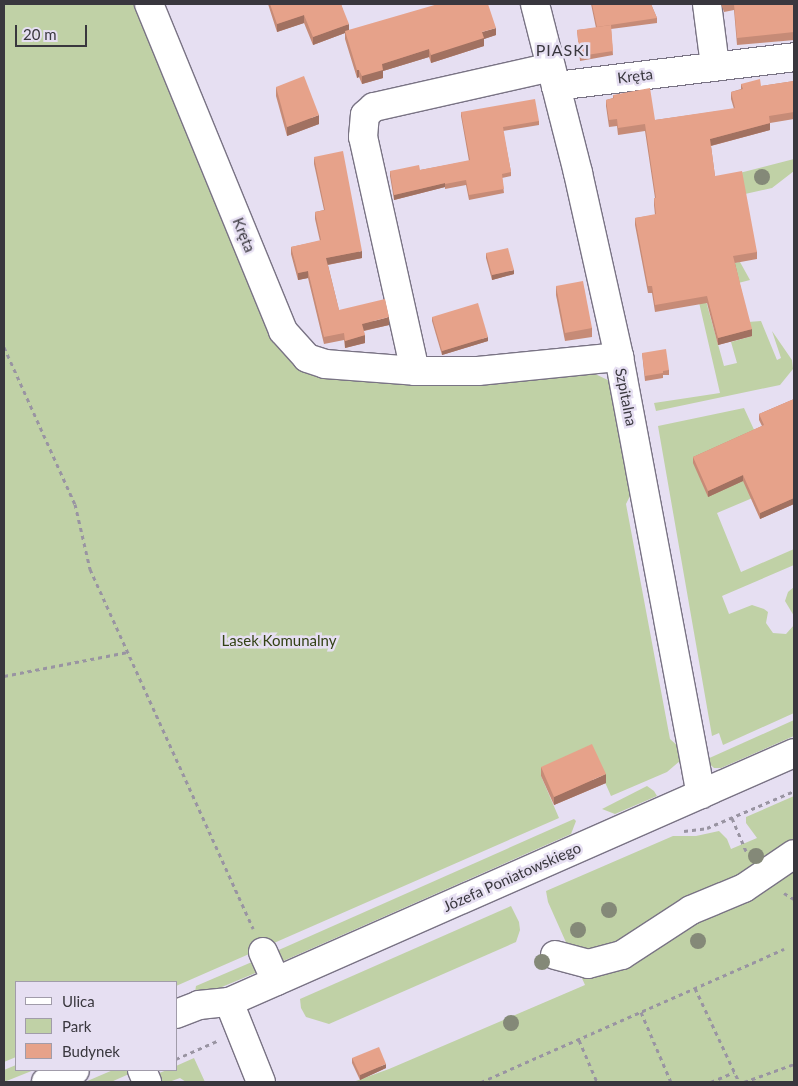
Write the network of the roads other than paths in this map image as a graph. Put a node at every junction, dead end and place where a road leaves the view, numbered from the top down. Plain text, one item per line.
1 (149, 4) edge
2 (535, 4) edge
3 (707, 4) edge
4 (794, 57) edge
5 (715, 66) junction
6 (554, 76) junction
7 (619, 357) junction
8 (415, 372) junction
9 (794, 753) edge
10 (701, 794) junction
11 (794, 854) edge
12 (263, 952) road end
13 (555, 954) dead end
14 (276, 981) junction
15 (229, 1002) junction
16 (178, 1013) edge
17 (178, 1033) edge
18 (73, 1071) edge
19 (46, 1082) edge
20 (260, 1082) edge

1 - 8 street, Kręta
2 - 6 street, Szpitalna
3 - 5 street
4 - 5 street, Kręta
5 - 6 street, Kręta
6 - 7 street, Szpitalna
6 - 8 street, Kręta
7 - 8 street, Kręta
7 - 10 street, Szpitalna
9 - 10 street, Józefa Poniatowskiego
10 - 14 street, Józefa Poniatowskiego
11 - 13 street
12 - 14 street
14 - 15 street, Józefa Poniatowskiego
15 - 16 street, Józefa Poniatowskiego
15 - 17 street, Józefa Poniatowskiego
15 - 20 street
18 - 19 street

